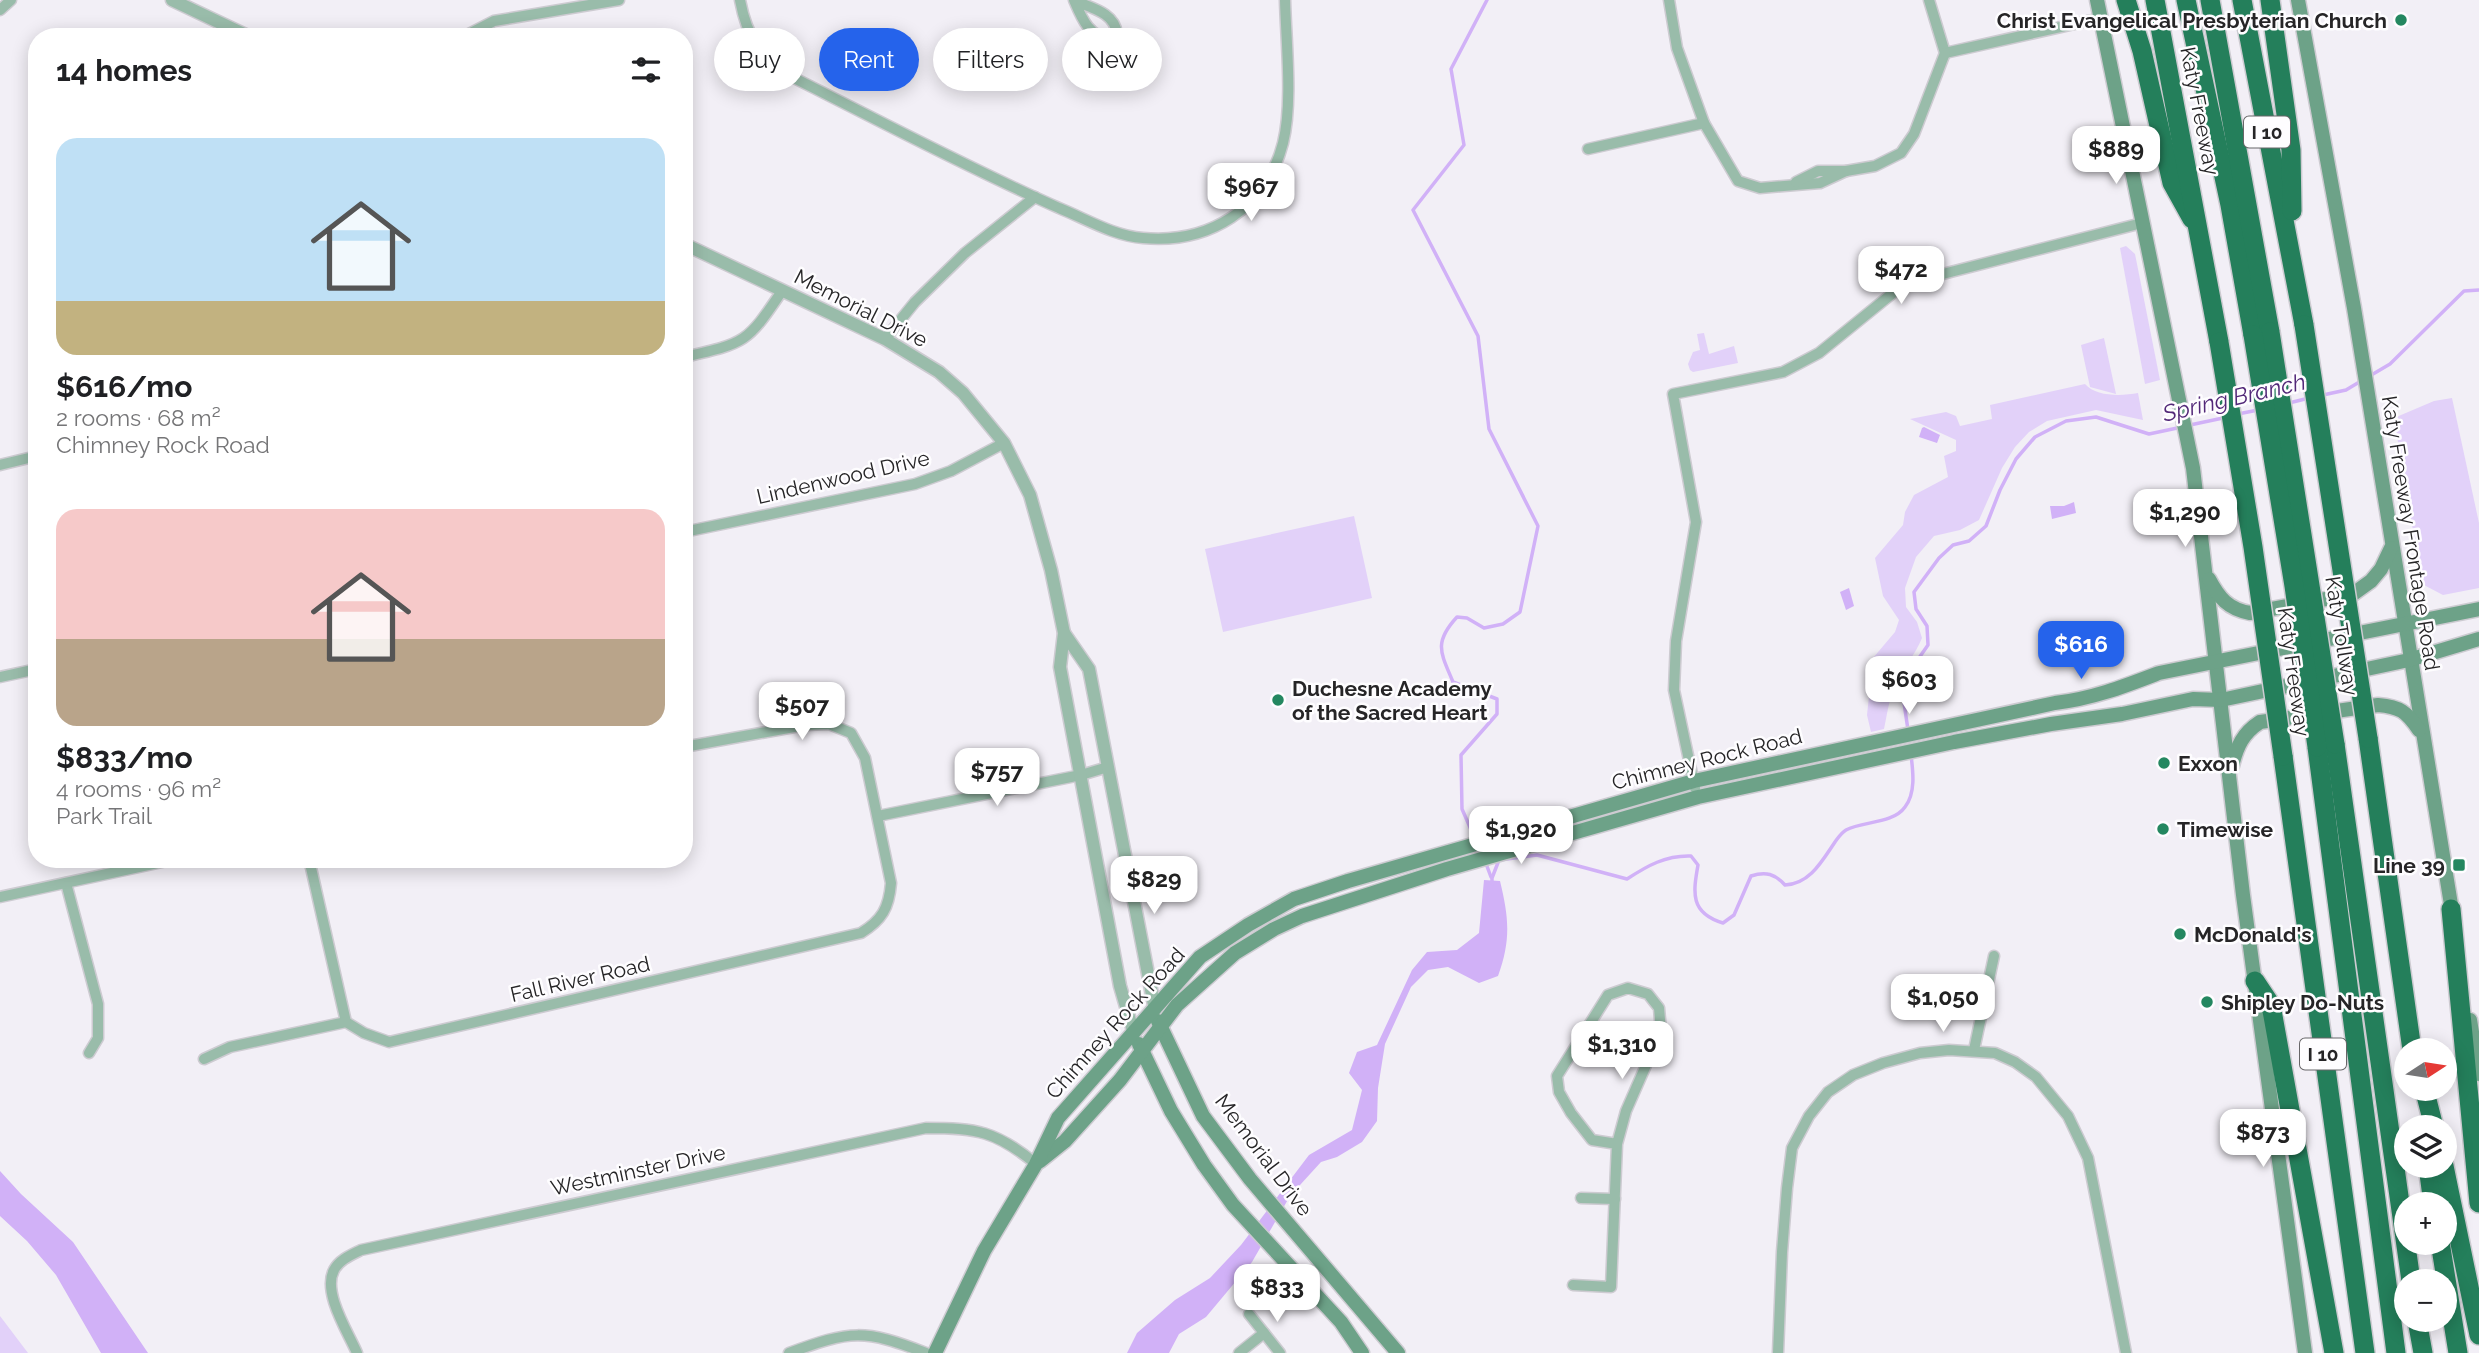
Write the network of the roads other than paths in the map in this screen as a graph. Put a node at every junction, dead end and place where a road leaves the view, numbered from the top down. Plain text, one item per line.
1 (11, 0) edge
2 (172, 0) edge
3 (618, 0) edge
4 (740, 0) edge
5 (1284, 0) edge
6 (1669, 0) edge
7 (1929, 0) edge
8 (2097, 0) edge
9 (2126, 0) edge
10 (2155, 0) edge
11 (2186, 0) edge
12 (2210, 0) edge
13 (2242, 0) edge
14 (2270, 0) edge
15 (2298, 0) edge
16 (0, 10) edge
17 (2101, 18) junction
18 (231, 28) edge
19 (482, 28) edge
20 (1945, 53) junction
21 (1704, 123) junction
22 (1588, 149) dead end
23 (1035, 197) junction
24 (2141, 223) junction
25 (2200, 234) junction
26 (693, 248) edge
27 (2293, 264) junction
28 (782, 291) junction
29 (2262, 334) junction
30 (886, 339) junction
31 (693, 355) edge
32 (1004, 443) junction
33 (28, 458) edge
34 (0, 465) edge
35 (693, 530) edge
36 (2391, 548) junction
37 (2205, 572) junction
38 (2479, 609) edge
39 (2403, 623) junction
40 (1064, 633) junction
41 (2479, 639) edge
42 (2409, 660) junction
43 (2216, 663) junction
44 (28, 671) edge
45 (0, 677) edge
46 (2221, 700) junction
47 (2047, 705) junction
48 (2051, 724) junction
49 (2421, 734) junction
50 (693, 745) edge
51 (2326, 745) junction
52 (1108, 767) junction
53 (2230, 774) junction
54 (1081, 775) junction
55 (1694, 781) junction
56 (1698, 797) junction
57 (878, 816) junction
58 (135, 868) edge
59 (311, 868) edge
60 (1348, 881) junction
61 (66, 883) junction
62 (0, 897) edge
63 (1353, 898) junction
64 (2451, 909) junction
65 (1994, 956) dead end
66 (2255, 981) junction
67 (1155, 1010) junction
68 (346, 1022) junction
69 (1160, 1027) junction
70 (1134, 1034) junction
71 (2411, 1038) edge
72 (1142, 1050) junction
73 (1974, 1050) junction
74 (89, 1053) dead end
75 (204, 1059) dead end
76 (2479, 1074) edge
77 (2368, 1140) junction
78 (1617, 1144) junction
79 (1036, 1164) junction
80 (2446, 1178) edge
81 (1581, 1198) dead end
82 (1615, 1199) junction
83 (2479, 1203) edge
84 (2442, 1255) edge
85 (2409, 1269) edge
86 (1573, 1285) dead end
87 (1249, 1314) dead end
88 (2419, 1332) edge
89 (1264, 1333) junction
90 (2479, 1335) edge
91 (357, 1353) edge
92 (789, 1353) edge
93 (926, 1353) edge
94 (935, 1353) edge
95 (1239, 1353) edge
96 (1280, 1353) edge
97 (1362, 1353) edge
98 (1398, 1353) edge
99 (1778, 1353) edge
100 (2126, 1353) edge
101 (2305, 1353) edge
102 (2334, 1353) edge
103 (2365, 1353) edge
104 (2396, 1353) edge
105 (2407, 1353) edge
106 (2423, 1353) edge
107 (2458, 1353) edge

1 - 16 street
2 - 18 street
3 - 19 street
4 - 23 street
5 - 23 street
6 - 21 street
7 - 20 street
8 - 17 main road
9 - 25 highway
10 - 25 highway, Katy Freeway / I 10
11 - 29 highway, Katy Tollway
12 - 29 highway, Katy Tollway
13 - 27 highway, I 10
14 - 27 highway
15 - 36 main road, Katy Freeway Frontage Road
17 - 20 street
17 - 24 main road
20 - 21 street
21 - 22 street
23 - 30 street
24 - 37 main road
24 - 55 street
25 - 103 highway, Katy Freeway / I 10, bridge
26 - 28 street, Memorial Drive
27 - 71 highway, I 10, bridge
28 - 30 street, Memorial Drive
28 - 31 street
29 - 51 highway, Katy Tollway, bridge
30 - 32 street, Memorial Drive
32 - 35 street, Lindenwood Drive
32 - 40 street, Memorial Drive
33 - 34 street
36 - 37 main road
36 - 39 main road, Katy Freeway Frontage Road
37 - 43 main road
38 - 39 main road, Chimney Rock Road
39 - 42 main road, Katy Freeway Frontage Road
39 - 43 main road, Chimney Rock Road
40 - 52 street, Memorial Drive
40 - 54 street, Memorial Drive
41 - 42 main road, Chimney Rock Road
42 - 46 main road, Chimney Rock Road
42 - 49 main road, Katy Freeway Frontage Road
43 - 46 main road
43 - 47 main road, Chimney Rock Road
44 - 45 street
46 - 48 main road, Chimney Rock Road
46 - 53 main road
47 - 48 main road
47 - 55 main road, Chimney Rock Road
48 - 56 main road, Chimney Rock Road
49 - 53 main road
49 - 64 main road, Katy Freeway Frontage Road
50 - 57 street, Fall River Road
51 - 77 highway, Katy Tollway
51 - 85 highway, Katy Tollway
52 - 54 street
52 - 67 street, Memorial Drive
53 - 66 main road
54 - 57 street
54 - 70 street, Memorial Drive
55 - 56 street
55 - 60 main road, Chimney Rock Road
56 - 63 main road, Chimney Rock Road
57 - 68 street, Fall River Road
58 - 61 street
59 - 68 street
60 - 63 main road
60 - 67 main road, Chimney Rock Road
61 - 62 street
61 - 74 street
63 - 69 main road, Chimney Rock Road
64 - 76 main road, Katy Freeway Frontage Road
64 - 83 highway
65 - 73 street
66 - 101 main road
66 - 102 highway
67 - 69 main road, Memorial Drive
67 - 70 main road, Chimney Rock Road
68 - 75 street
69 - 72 main road, Chimney Rock Road
69 - 98 main road, Memorial Drive
70 - 72 main road, Memorial Drive
70 - 79 main road, Chimney Rock Road
72 - 79 main road, Chimney Rock Road
72 - 97 main road, Memorial Drive
73 - 99 street
73 - 100 street
77 - 104 highway
77 - 105 highway
78 - 78 street
78 - 82 street
79 - 91 street, Westminster Drive
79 - 94 main road, Chimney Rock Road
80 - 90 highway
81 - 82 street
82 - 86 street
84 - 107 highway
87 - 89 street
88 - 106 highway
89 - 95 street
89 - 96 street
92 - 93 street

